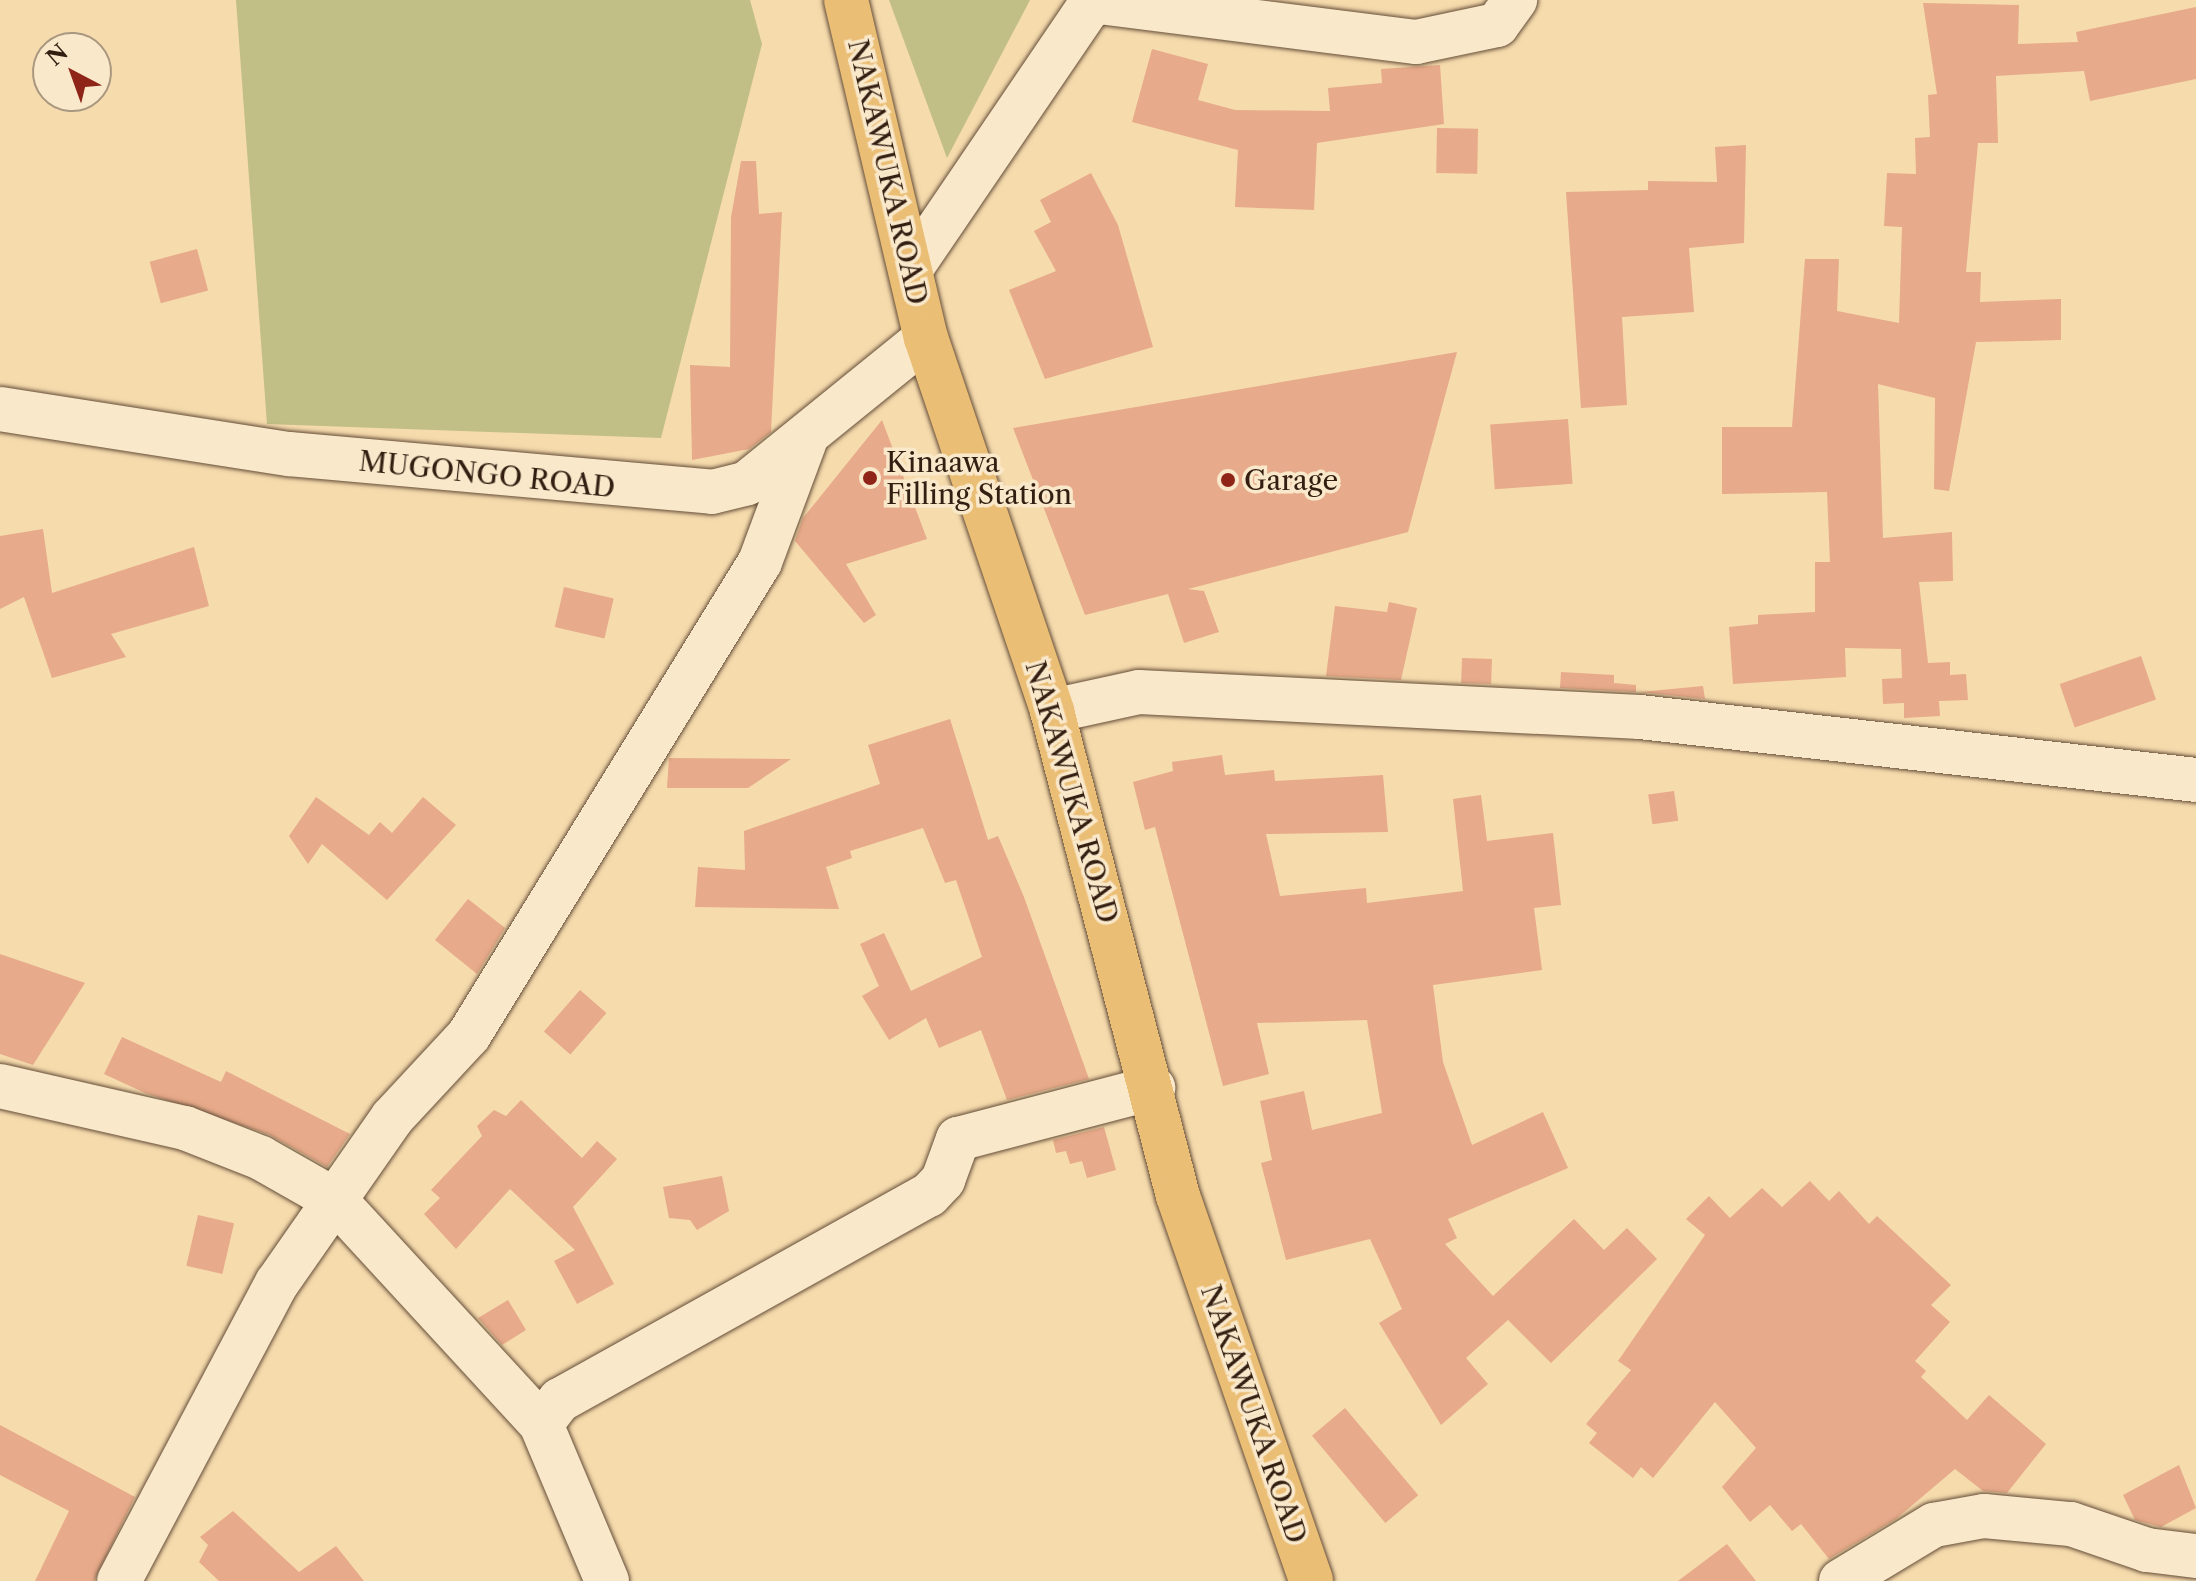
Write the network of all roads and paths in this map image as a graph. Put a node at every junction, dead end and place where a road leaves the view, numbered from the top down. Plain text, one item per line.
1 (846, 0) edge
2 (1515, 0) edge
3 (1090, 4) edge
4 (914, 264) junction
5 (926, 338) junction
6 (0, 409) edge
7 (806, 438) junction
8 (1052, 711) junction
9 (2196, 780) edge
10 (0, 1086) edge
11 (1153, 1088) junction
12 (335, 1200) junction
13 (541, 1424) junction
14 (2196, 1556) edge
15 (119, 1581) edge
16 (607, 1581) edge
17 (1311, 1581) edge
18 (1841, 1581) edge

1 - 4 main road, NAKAWUKA ROAD
2 - 3 street
3 - 4 street
4 - 5 main road, NAKAWUKA ROAD
5 - 7 street, MUGONGO ROAD
5 - 8 main road, NAKAWUKA ROAD
6 - 7 street, MUGONGO ROAD
7 - 12 street
8 - 9 street
8 - 11 main road, NAKAWUKA ROAD
10 - 12 street
11 - 13 street
11 - 17 main road, NAKAWUKA ROAD
12 - 13 street
12 - 15 street
13 - 16 street
14 - 18 street

